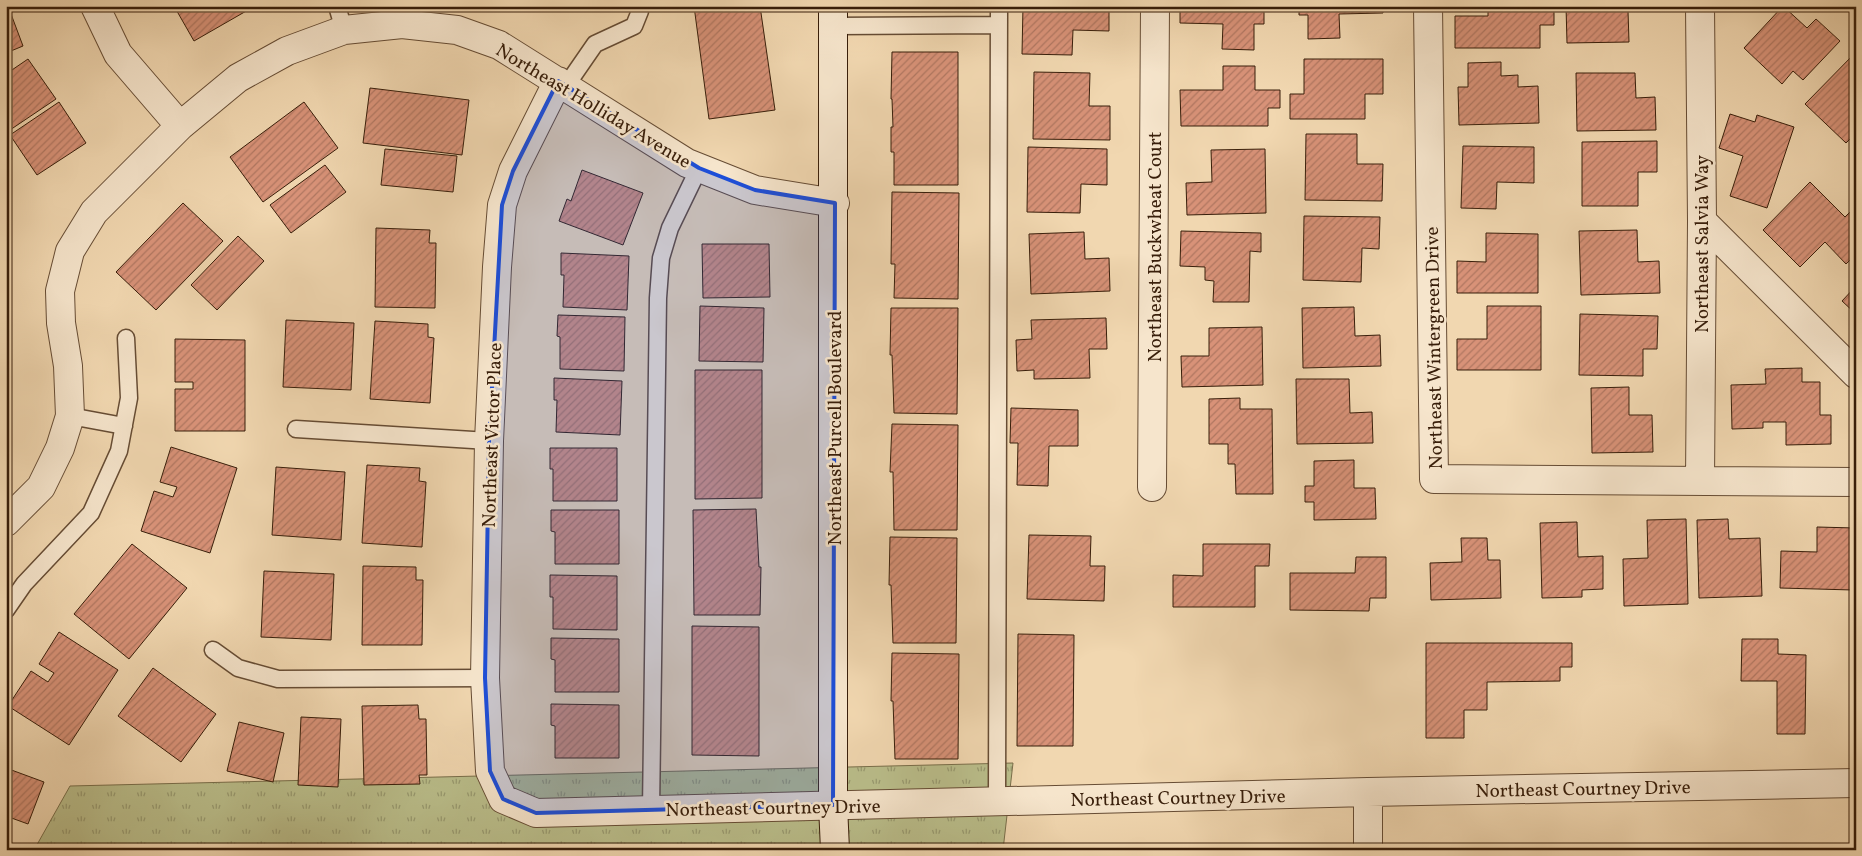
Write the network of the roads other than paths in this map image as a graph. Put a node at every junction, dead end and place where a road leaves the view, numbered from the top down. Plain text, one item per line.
1 (95, 6) edge
2 (639, 6) edge
3 (999, 6) edge
4 (1155, 6) edge
5 (1428, 6) edge
6 (1700, 6) edge
7 (833, 16) edge
8 (340, 18) edge
9 (999, 25) junction
10 (562, 83) junction
11 (180, 126) junction
12 (699, 168) junction
13 (834, 203) junction
14 (1702, 221) junction
15 (126, 338) dead end
16 (1856, 374) edge
17 (70, 416) junction
18 (124, 426) junction
19 (296, 429) dead end
20 (489, 440) junction
21 (1700, 482) junction
22 (1856, 482) edge
23 (1152, 487) dead end
24 (6, 522) edge
25 (6, 610) edge
26 (213, 650) dead end
27 (485, 678) junction
28 (1856, 783) edge
29 (1368, 792) junction
30 (503, 799) joint
31 (997, 802) junction
32 (833, 805) junction
33 (651, 810) junction
34 (835, 850) edge
35 (1368, 850) edge

1 - 11 street
2 - 10 lane
3 - 9 lane
4 - 23 street, Northeast Buckwheat Court
5 - 21 street, Northeast Wintergreen Drive
6 - 14 street, Northeast Salvia Way
7 - 9 lane
7 - 13 street, Northeast Purcell Boulevard
8 - 10 street, Northeast Holliday Avenue
8 - 11 street, Northeast Holliday Avenue
9 - 31 lane
10 - 12 street, Northeast Holliday Avenue
10 - 20 street, Northeast Victor Place
11 - 17 street, Northeast Holliday Avenue
12 - 13 street, Northeast Holliday Avenue
12 - 33 lane
13 - 32 street, Northeast Purcell Boulevard
14 - 16 street
14 - 21 street, Northeast Salvia Way
15 - 18 lane
17 - 18 lane
17 - 24 street, Northeast Holliday Avenue
18 - 25 lane
19 - 20 lane
20 - 27 street, Northeast Victor Place
21 - 22 street, Northeast Wintergreen Drive
26 - 27 lane
27 - 30 street, Northeast Victor Place
28 - 29 street, Northeast Courtney Drive
29 - 31 street, Northeast Courtney Drive
29 - 35 street
30 - 33 street, Northeast Courtney Drive
31 - 32 street, Northeast Courtney Drive
32 - 33 street, Northeast Courtney Drive
32 - 34 street, Northeast Purcell Boulevard

